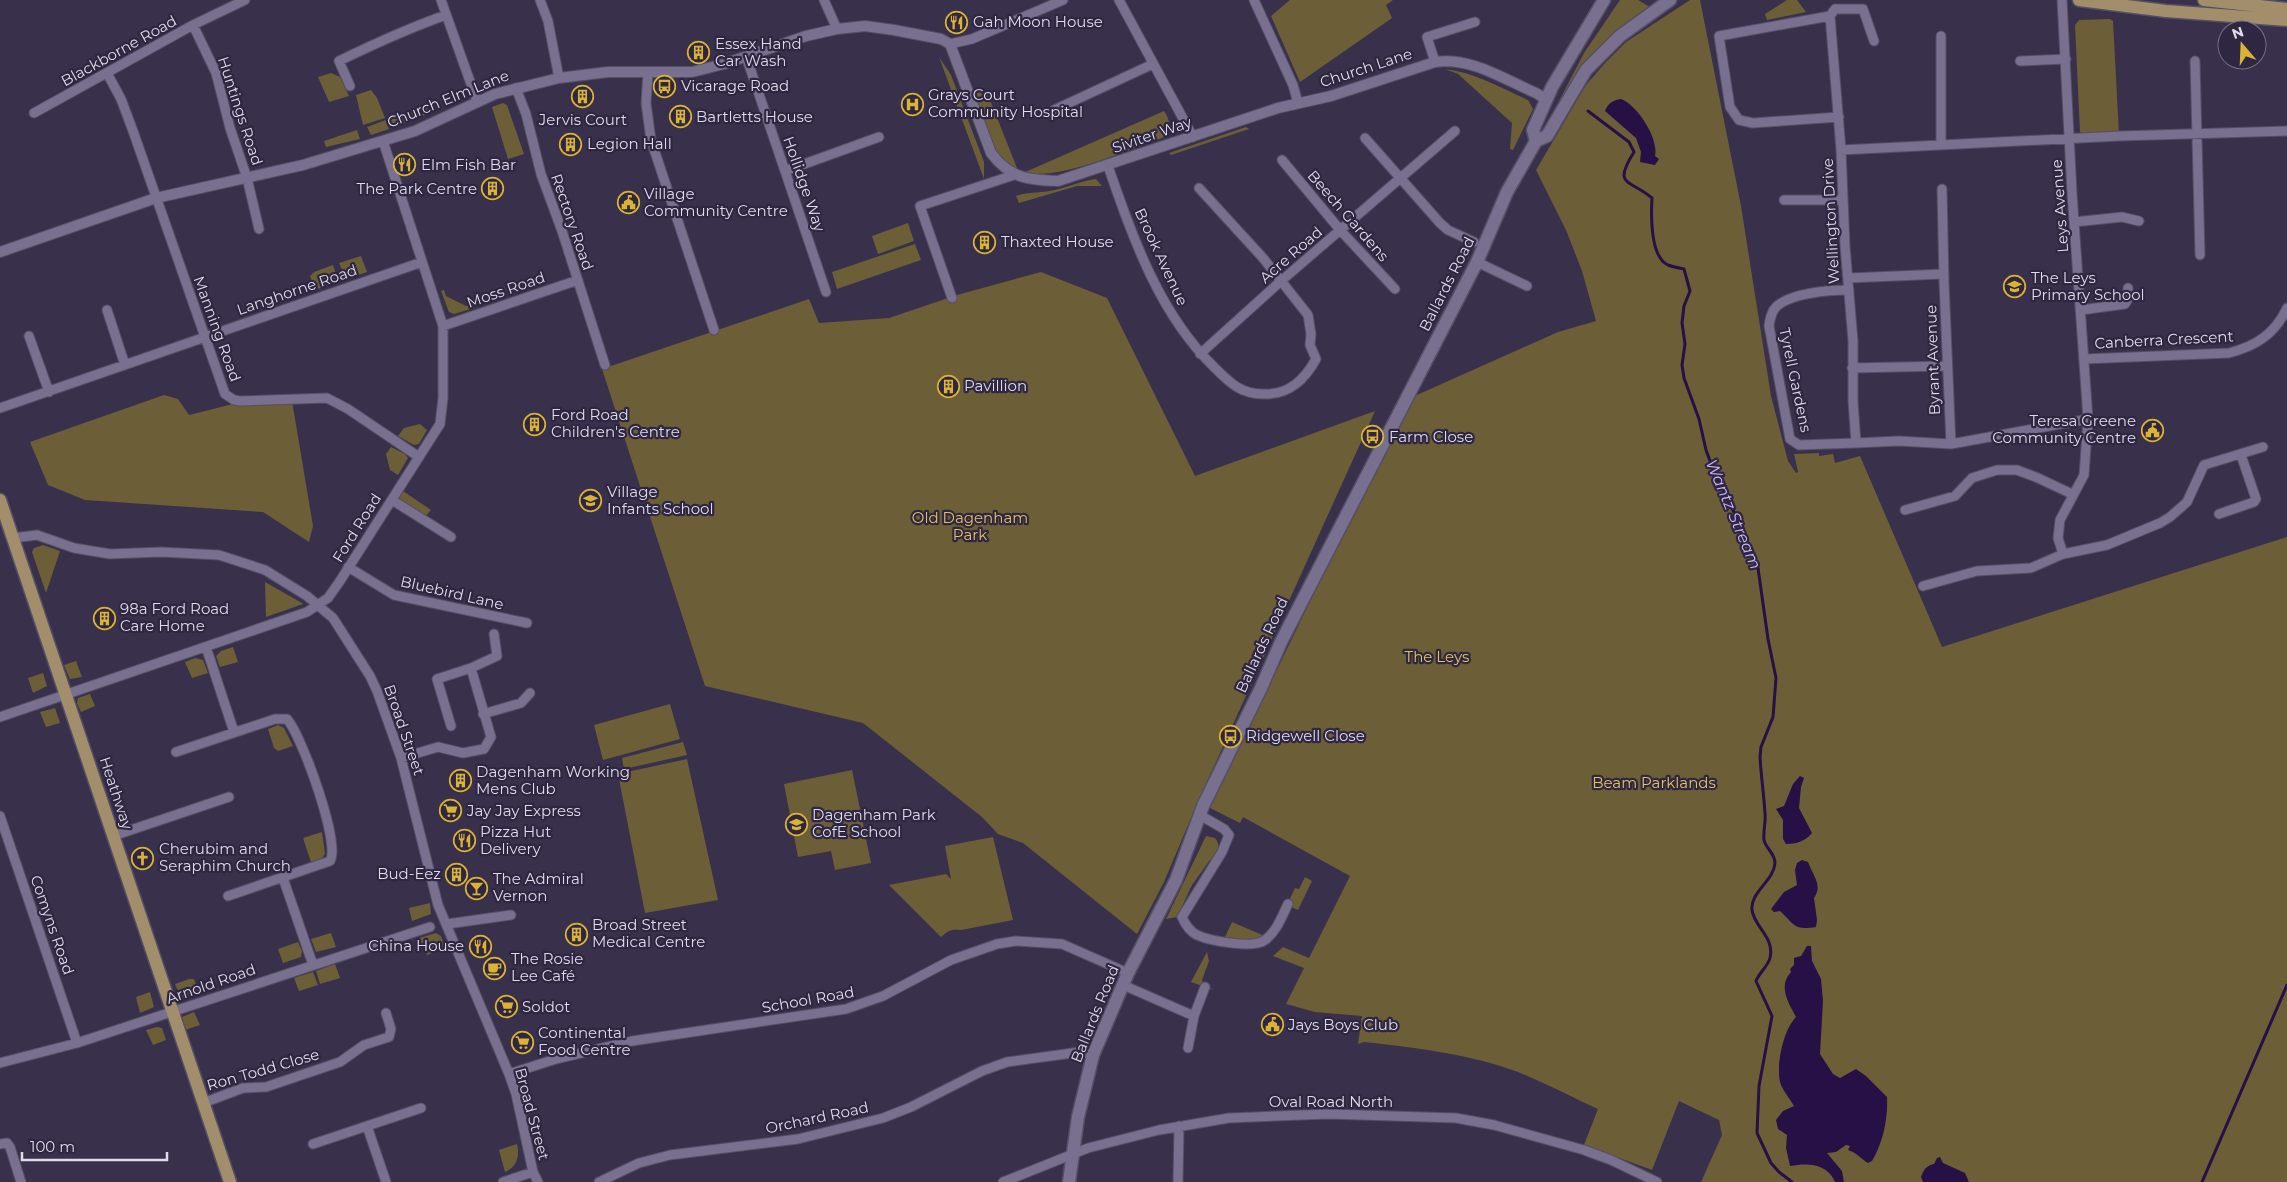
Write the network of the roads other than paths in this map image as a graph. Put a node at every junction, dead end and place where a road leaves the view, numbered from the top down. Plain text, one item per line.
1 (245, 0) edge
2 (440, 0) edge
3 (540, 0) edge
4 (824, 0) edge
5 (1063, 0) edge
6 (1119, 0) edge
7 (1254, 0) edge
8 (1604, 0) edge
9 (1670, 0) edge
10 (2062, 0) edge
11 (2080, 0) edge
12 (2204, 0) edge
13 (2287, 8) edge
14 (446, 16) junction
15 (1830, 16) junction
16 (2287, 20) edge
17 (1475, 22) dead end
18 (193, 25) junction
19 (837, 29) junction
20 (1941, 36) dead end
21 (1874, 41) dead end
22 (950, 44) junction
23 (746, 56) junction
24 (2066, 59) junction
25 (2020, 61) dead end
26 (2195, 61) dead end
27 (1435, 62) junction
28 (1153, 64) junction
29 (106, 73) junction
30 (648, 73) junction
31 (559, 78) junction
32 (350, 86) dead end
33 (516, 88) junction
34 (1573, 90) junction
35 (1547, 100) junction
36 (477, 101) junction
37 (1298, 103) junction
38 (1054, 110) dead end
39 (34, 113) dead end
40 (1839, 118) junction
41 (2287, 131) edge
42 (1455, 132) dead end
43 (2197, 134) junction
44 (879, 137) dead end
45 (1192, 137) junction
46 (1366, 138) dead end
47 (2070, 138) junction
48 (384, 141) junction
49 (1536, 141) junction
50 (1941, 145) junction
51 (1841, 150) junction
52 (1282, 160) dead end
53 (1108, 166) junction
54 (785, 171) junction
55 (1014, 175) junction
56 (247, 178) junction
57 (1401, 179) junction
58 (1199, 188) dead end
59 (1942, 189) dead end
60 (156, 198) junction
61 (1784, 200) dead end
62 (1843, 200) junction
63 (2139, 221) dead end
64 (2074, 222) junction
65 (259, 229) dead end
66 (1341, 230) junction
67 (1474, 242) dead end
68 (0, 252) edge
69 (2200, 255) dead end
70 (422, 262) junction
71 (1478, 262) junction
72 (1944, 274) junction
73 (1849, 278) junction
74 (578, 280) junction
75 (1281, 281) junction
76 (1527, 286) dead end
77 (2128, 288) dead end
78 (1395, 289) dead end
79 (1849, 290) junction
80 (826, 292) dead end
81 (952, 298) dead end
82 (2287, 308) edge
83 (107, 310) dead end
84 (2081, 310) junction
85 (443, 326) junction
86 (2284, 326) edge
87 (714, 330) dead end
88 (29, 336) dead end
89 (204, 337) junction
90 (1200, 354) junction
91 (2084, 359) junction
92 (125, 365) junction
93 (605, 365) dead end
94 (1947, 366) junction
95 (1852, 368) junction
96 (48, 392) junction
97 (0, 408) edge
98 (2088, 419) junction
99 (1856, 443) junction
100 (1950, 444) junction
101 (2264, 447) dead end
102 (2241, 454) junction
103 (419, 457) junction
104 (2072, 494) junction
105 (0, 500) edge
106 (392, 500) junction
107 (1905, 510) dead end
108 (2219, 514) dead end
109 (451, 537) dead end
110 (13, 538) junction
111 (2063, 554) junction
112 (348, 567) junction
113 (1923, 586) dead end
114 (319, 606) junction
115 (527, 623) dead end
116 (494, 634) dead end
117 (206, 647) junction
118 (471, 668) junction
119 (530, 693) dead end
120 (67, 694) junction
121 (484, 714) junction
122 (0, 717) edge
123 (451, 726) dead end
124 (234, 732) junction
125 (176, 752) dead end
126 (401, 758) junction
127 (229, 797) dead end
128 (1200, 814) junction
129 (0, 816) edge
130 (113, 836) junction
131 (283, 878) junction
132 (228, 896) dead end
133 (1288, 904) dead end
134 (511, 915) dead end
135 (446, 924) junction
136 (430, 927) dead end
137 (313, 965) junction
138 (1128, 973) junction
139 (1123, 985) junction
140 (1205, 987) dead end
141 (173, 1012) junction
142 (386, 1013) dead end
143 (1194, 1016) junction
144 (77, 1044) junction
145 (1188, 1048) dead end
146 (1093, 1055) junction
147 (0, 1063) edge
148 (509, 1074) junction
149 (202, 1103) junction
150 (421, 1108) dead end
151 (367, 1126) junction
152 (1180, 1126) junction
153 (0, 1144) edge
154 (313, 1144) dead end
155 (1072, 1153) junction
156 (533, 1172) junction
157 (21, 1182) edge
158 (230, 1182) edge
159 (386, 1182) edge
160 (503, 1182) edge
161 (538, 1182) edge
162 (599, 1182) edge
163 (1003, 1182) edge
164 (1068, 1182) edge
165 (1178, 1182) edge
166 (1657, 1182) edge

1 - 18 street, Blackborne Road
2 - 14 street
3 - 31 street
4 - 19 street
5 - 22 street
6 - 28 street
7 - 37 street
8 - 35 main road, Ballards Road
9 - 34 main road, Ballards Road
10 - 24 street, Leys Avenue
11 - 16 main road
12 - 13 main road
14 - 32 street
14 - 36 street
15 - 21 street
15 - 40 street
15 - 40 street
17 - 27 street
18 - 29 street, Blackborne Road
18 - 56 street, Huntings Road
19 - 22 street, Church Elm Lane
19 - 23 street, Church Elm Lane
20 - 50 street
22 - 55 street, Siviter Way
23 - 30 street, Church Elm Lane
23 - 54 street, Hollidge Way
24 - 25 street
24 - 47 street, Leys Avenue
26 - 43 street
27 - 35 street, Church Lane
27 - 37 street, Church Lane
28 - 38 street
28 - 45 street
29 - 39 street, Blackborne Road
29 - 60 street, Manning Road
30 - 31 street, Church Elm Lane
30 - 87 street
31 - 33 street, Church Elm Lane
33 - 36 street, Church Elm Lane
33 - 74 street, Rectory Road
34 - 35 main road
34 - 49 main road, Ballards Road
35 - 49 main road, Ballards Road
36 - 48 street, Church Elm Lane
37 - 45 street, Siviter Way
40 - 51 street
41 - 43 street, Wellington Drive
42 - 57 street, Acre Road
43 - 47 street, Wellington Drive
43 - 69 street
44 - 54 street
45 - 53 street, Siviter Way
46 - 57 street
47 - 50 street, Wellington Drive
47 - 64 street, Leys Avenue
48 - 56 street, Church Elm Lane
48 - 70 street, Ford Road
49 - 71 main road, Ballards Road
50 - 51 street, Wellington Drive
51 - 62 street, Wellington Drive
52 - 66 street, Beech Gardens
53 - 55 street, Siviter Way
53 - 90 street, Brook Avenue
54 - 80 street, Hollidge Way
55 - 81 street
56 - 60 street, Church Elm Lane
56 - 65 street
57 - 66 street, Acre Road
57 - 67 street
58 - 75 street, Brook Avenue
59 - 72 street, Byrant Avenue
60 - 68 street, Church Elm Lane
60 - 89 street, Manning Road
61 - 62 street
62 - 73 street, Wellington Drive
63 - 64 street
64 - 84 street, Leys Avenue
66 - 75 street, Acre Road
66 - 78 street, Beech Gardens
70 - 85 street, Ford Road
70 - 89 street, Langhorne Road
71 - 76 street
71 - 128 main road, Ballards Road
72 - 73 street
72 - 94 street, Byrant Avenue
73 - 79 street, Wellington Drive
74 - 85 street, Moss Road
74 - 93 street, Rectory Road
75 - 90 street, Acre Road
75 - 90 street, Brook Avenue
77 - 84 street
79 - 95 street, Wellington Drive
79 - 99 street, Tyrell Gardens
82 - 86 street, Canberra Crescent
83 - 92 street
84 - 91 street, Leys Avenue
85 - 103 street, Ford Road
86 - 91 street, Canberra Crescent
88 - 96 street
89 - 92 street, Langhorne Road
89 - 103 street, Manning Road
91 - 98 street, Leys Avenue
92 - 96 street, Langhorne Road
94 - 95 street
94 - 100 street, Byrant Avenue
95 - 99 street, Wellington Drive
96 - 97 street, Langhorne Road
98 - 100 street
98 - 104 street, Leys Avenue
99 - 100 street
101 - 102 street
102 - 108 street
102 - 111 street
103 - 106 street, Ford Road
104 - 107 street
104 - 111 street, Leys Avenue
105 - 110 main road, Heathway
106 - 109 street
106 - 112 street, Ford Road
110 - 114 street, Broad Street
110 - 120 main road, Heathway
111 - 113 street
112 - 114 street, Ford Road
112 - 115 street, Bluebird Lane
114 - 117 street, Ford Road
114 - 126 street, Broad Street
116 - 118 street
117 - 120 street, Ford Road
117 - 124 street
118 - 121 street
118 - 123 street
119 - 121 street
120 - 122 street, Ford Road
120 - 130 main road, Heathway
121 - 126 street
124 - 125 street
124 - 131 street
126 - 135 street, Broad Street
127 - 130 street
128 - 133 street
128 - 138 main road, Ballards Road
129 - 144 street, Comyns Road
130 - 141 main road, Heathway
131 - 132 street
131 - 137 street
134 - 135 street
135 - 148 street, Broad Street
136 - 137 street, Arnold Road
137 - 141 street, Arnold Road
138 - 139 main road, Ballards Road
138 - 148 street, School Road
139 - 143 street
139 - 146 main road, Ballards Road
140 - 143 street
141 - 144 street, Arnold Road
141 - 149 main road, Heathway
142 - 149 street, Ron Todd Close
143 - 145 street
144 - 147 street, Arnold Road
146 - 155 main road, Ballards Road
146 - 162 street, Orchard Road
148 - 156 street, Broad Street
149 - 158 main road, Heathway
150 - 151 street
151 - 154 street
151 - 159 street
152 - 155 street, Oval Road North
152 - 165 street
152 - 166 street, Oval Road North
153 - 157 street
155 - 163 street, Oval Road North
155 - 164 main road, Ballards Road
156 - 160 street
156 - 161 street, Broad Street

